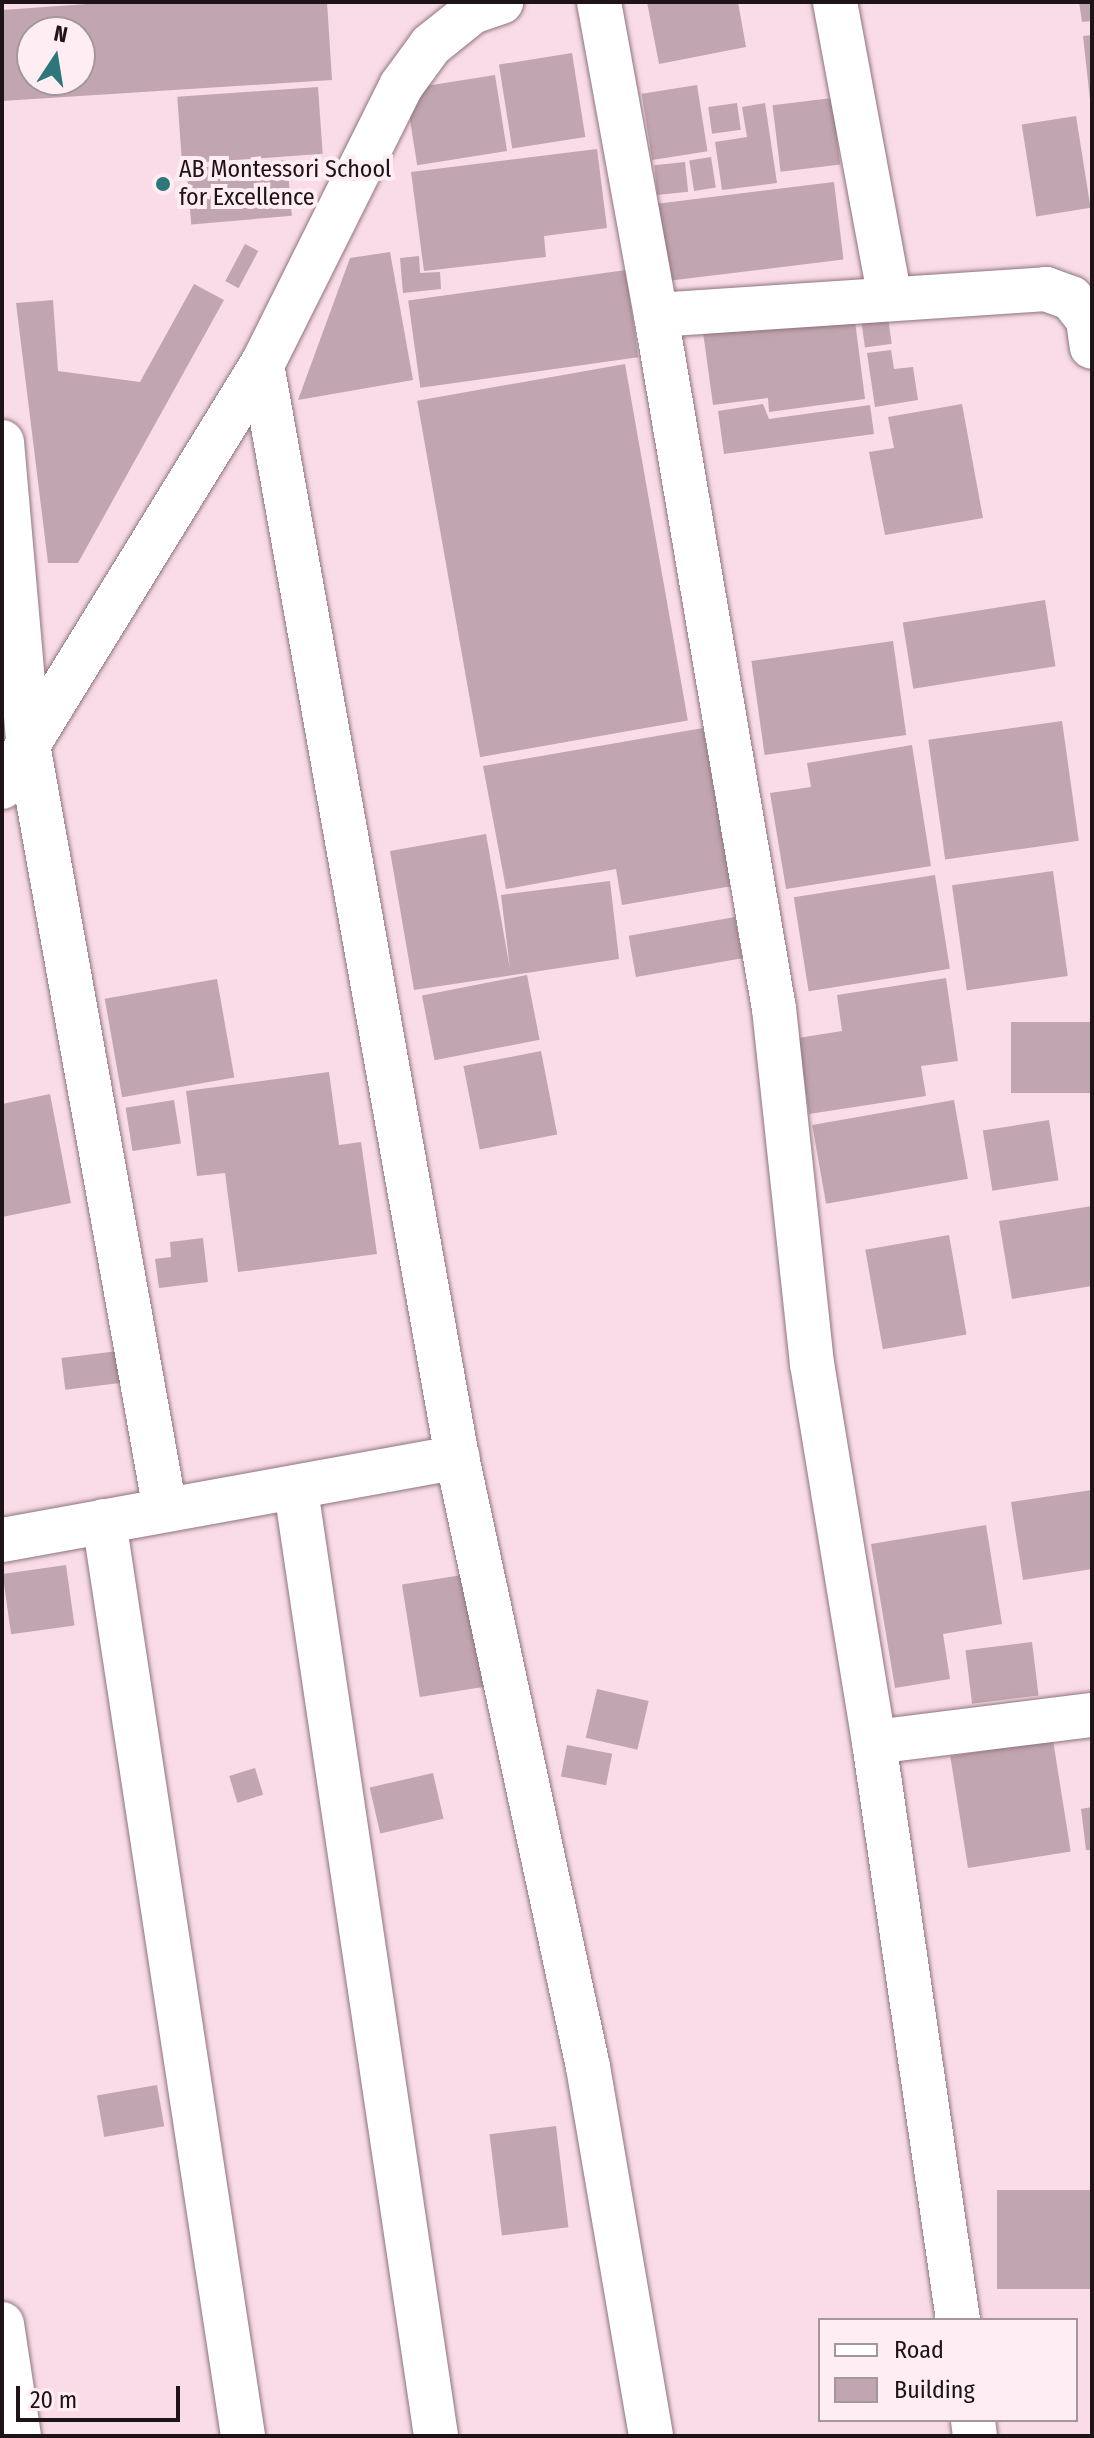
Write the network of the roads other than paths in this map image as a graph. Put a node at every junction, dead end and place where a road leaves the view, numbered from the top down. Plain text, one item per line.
1 (501, 2) edge
2 (599, 2) edge
3 (835, 2) edge
4 (890, 299) junction
5 (656, 315) junction
6 (1092, 347) edge
7 (262, 365) junction
8 (2, 442) edge
9 (29, 750) junction
10 (2, 787) edge
11 (457, 1457) junction
12 (296, 1490) junction
13 (165, 1510) junction
14 (104, 1521) junction
15 (2, 1540) edge
16 (1092, 1715) edge
17 (874, 1742) junction
18 (958, 2318) edge
19 (2, 2324) edge
20 (19, 2436) edge
21 (243, 2436) edge
22 (436, 2436) edge
23 (651, 2436) edge

1 - 7 street
2 - 5 street
3 - 4 street
4 - 5 street
4 - 6 street
5 - 17 street
7 - 9 street
7 - 11 street
8 - 9 street
9 - 10 street
9 - 13 street
11 - 12 street
11 - 23 street
12 - 13 street
12 - 22 street
13 - 14 street
14 - 15 street
14 - 21 street
16 - 17 street
17 - 18 street
19 - 20 street

